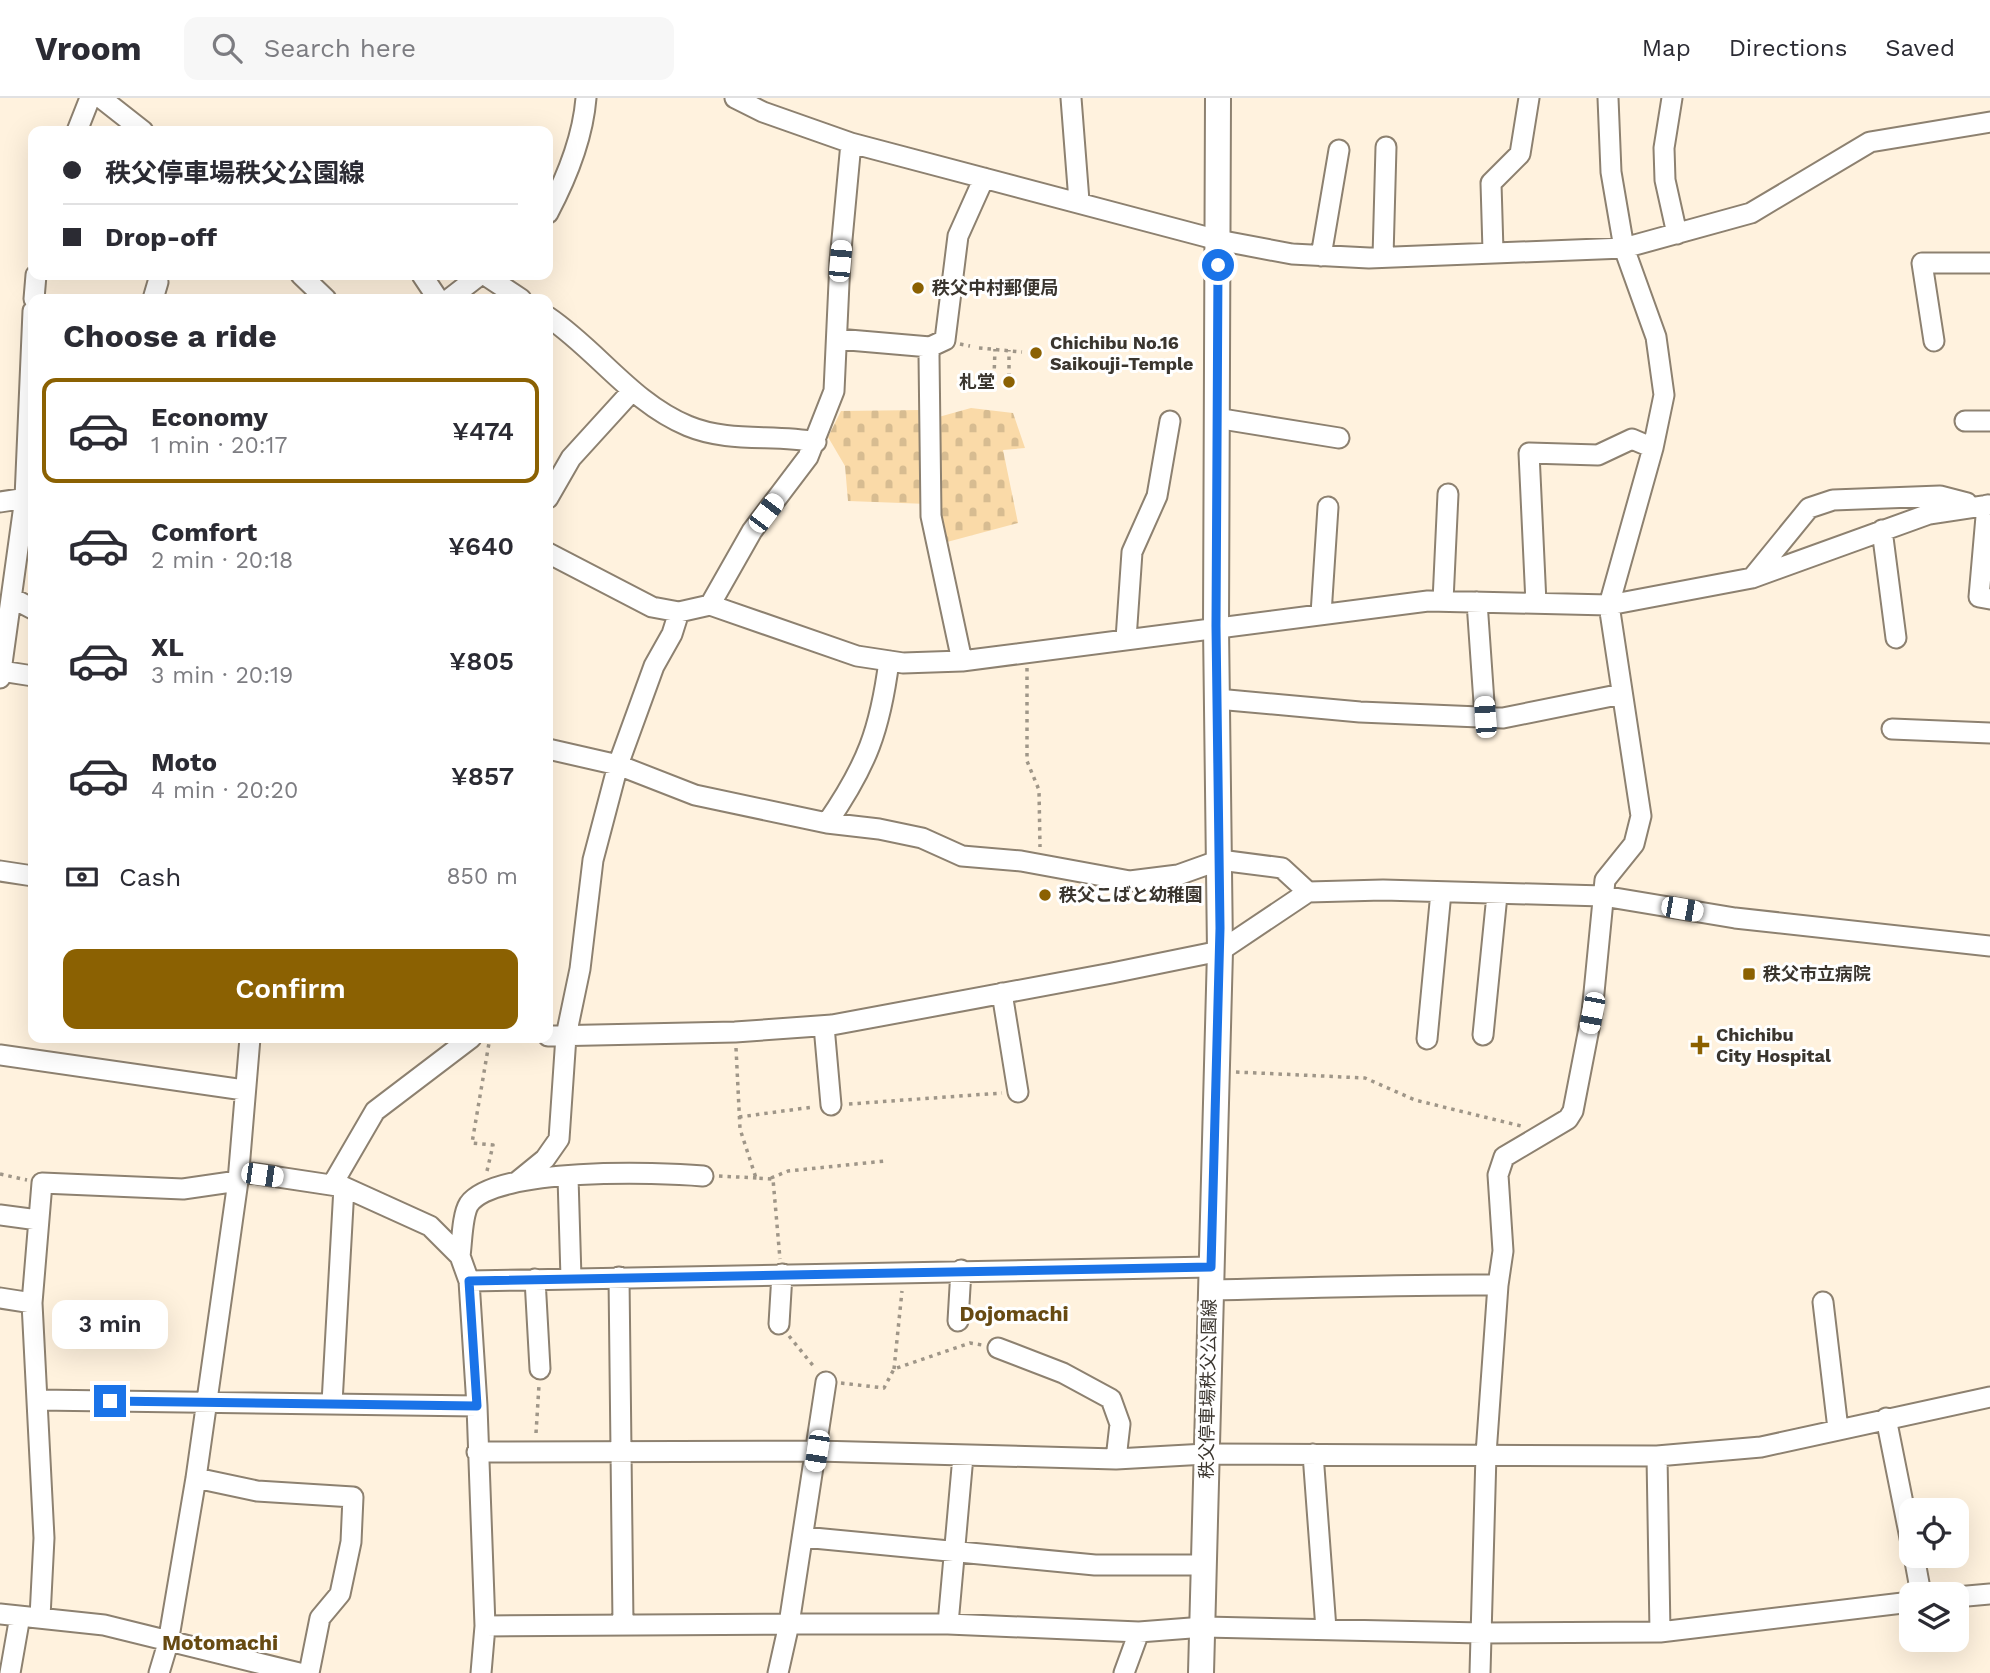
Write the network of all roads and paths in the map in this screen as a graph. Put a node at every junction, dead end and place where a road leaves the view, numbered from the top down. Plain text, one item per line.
1 (90, 98) edge
2 (101, 98) edge
3 (586, 98) edge
4 (735, 98) edge
5 (1071, 98) edge
6 (1218, 98) edge
7 (1529, 98) edge
8 (1608, 98) edge
9 (1672, 98) edge
10 (1990, 122) edge
11 (79, 126) edge
12 (137, 126) edge
13 (851, 143) junction
14 (1386, 148) dead end
15 (1339, 150) dead end
16 (984, 178) junction
17 (1079, 201) junction
18 (553, 204) edge
19 (1677, 234) junction
20 (1219, 240) junction
21 (1624, 248) junction
22 (1493, 251) junction
23 (1321, 256) junction
24 (1383, 257) junction
25 (1990, 263) edge
26 (474, 280) edge
27 (492, 280) edge
28 (455, 294) edge
29 (514, 294) edge
30 (553, 321) edge
31 (837, 339) junction
32 (1934, 341) dead end
33 (930, 347) junction
34 (995, 349) junction
35 (1010, 351) junction
36 (1021, 352) dead end
37 (985, 355) dead end
38 (994, 377) dead end
39 (1009, 377) dead end
40 (632, 391) junction
41 (1216, 418) junction
42 (1170, 421) dead end
43 (1965, 421) dead end
44 (1990, 421) edge
45 (1339, 438) dead end
46 (816, 443) junction
47 (1653, 448) junction
48 (553, 489) edge
49 (1448, 494) dead end
50 (28, 497) edge
51 (0, 502) edge
52 (28, 503) edge
53 (1984, 505) edge
54 (1328, 507) dead end
55 (1882, 530) junction
56 (553, 556) edge
57 (1752, 578) junction
58 (12, 598) junction
59 (1990, 599) edge
60 (1443, 601) junction
61 (1477, 602) junction
62 (1536, 603) junction
63 (1609, 604) junction
64 (710, 605) junction
65 (28, 606) edge
66 (679, 612) junction
67 (1321, 614) junction
68 (1216, 626) junction
69 (1896, 638) dead end
70 (1126, 639) junction
71 (1027, 652) junction
72 (889, 661) junction
73 (962, 661) junction
74 (1, 675) edge
75 (28, 676) edge
76 (1622, 695) junction
77 (1217, 699) junction
78 (1485, 717) junction
79 (1892, 729) dead end
80 (1990, 733) edge
81 (553, 750) edge
82 (618, 765) junction
83 (827, 823) junction
84 (1220, 860) junction
85 (1040, 865) junction
86 (0, 871) edge
87 (28, 875) edge
88 (1308, 892) junction
89 (1441, 892) junction
90 (1497, 895) junction
91 (1603, 896) junction
92 (1990, 946) edge
93 (1220, 951) junction
94 (1002, 993) junction
95 (824, 1026) junction
96 (735, 1032) junction
97 (1483, 1035) dead end
98 (557, 1036) edge
99 (1427, 1039) dead end
100 (249, 1043) edge
101 (464, 1043) edge
102 (489, 1043) edge
103 (0, 1055) edge
104 (1216, 1071) junction
105 (244, 1090) junction
106 (1018, 1093) joint
107 (831, 1105) junction
108 (739, 1117) junction
109 (1543, 1132) junction
110 (885, 1161) dead end
111 (0, 1174) edge
112 (239, 1176) junction
113 (703, 1176) joint
114 (568, 1177) junction
115 (756, 1178) junction
116 (774, 1179) junction
117 (518, 1181) junction
118 (42, 1183) junction
119 (338, 1186) junction
120 (484, 1191) junction
121 (0, 1215) edge
122 (38, 1220) junction
123 (460, 1256) junction
124 (961, 1270) junction
125 (904, 1271) junction
126 (782, 1274) junction
127 (570, 1278) junction
128 (619, 1278) junction
129 (1211, 1278) junction
130 (535, 1279) junction
131 (469, 1281) junction
132 (1498, 1285) junction
133 (0, 1298) edge
134 (1823, 1302) dead end
135 (32, 1303) junction
136 (958, 1321) dead end
137 (779, 1324) joint
138 (998, 1348) joint
139 (540, 1369) joint
140 (894, 1369) junction
141 (826, 1382) junction
142 (1990, 1397) edge
143 (38, 1400) junction
144 (207, 1401) junction
145 (332, 1403) junction
146 (477, 1406) junction
147 (1886, 1418) junction
148 (1838, 1429) junction
149 (621, 1450) junction
150 (535, 1451) junction
151 (817, 1451) junction
152 (477, 1452) junction
153 (1206, 1454) junction
154 (1313, 1454) junction
155 (1486, 1454) junction
156 (963, 1457) junction
157 (1657, 1457) junction
158 (1115, 1459) junction
159 (196, 1478) junction
160 (1902, 1498) edge
161 (803, 1536) junction
162 (954, 1552) junction
163 (1205, 1565) junction
164 (1990, 1594) edge
165 (1969, 1596) edge
166 (1899, 1603) edge
167 (0, 1614) edge
168 (30, 1616) junction
169 (623, 1624) junction
170 (789, 1624) junction
171 (948, 1624) junction
172 (485, 1626) junction
173 (1204, 1626) junction
174 (1326, 1629) junction
175 (1139, 1632) junction
176 (1660, 1632) junction
177 (1482, 1633) junction
178 (168, 1643) junction
179 (10, 1673) edge
180 (159, 1673) edge
181 (299, 1673) edge
182 (309, 1673) edge
183 (481, 1673) edge
184 (778, 1673) edge
185 (1124, 1673) edge
186 (1201, 1673) edge
187 (1480, 1673) edge

1 - 11 street
2 - 12 street
3 - 18 street
4 - 13 street
5 - 17 street
6 - 20 main road, 秩父停車場秩父公園線
7 - 22 street
8 - 21 street
9 - 19 street
10 - 19 street
13 - 16 street
13 - 31 street
14 - 24 street
15 - 23 street
16 - 17 street
16 - 33 street
17 - 20 street
19 - 21 street
20 - 23 street
20 - 41 main road, 秩父停車場秩父公園線
21 - 22 street
21 - 47 street
22 - 24 street
23 - 24 street
25 - 32 street
26 - 28 street
27 - 29 street
30 - 40 street
31 - 33 street
31 - 46 street
33 - 73 street
34 - 35 path
34 - 37 path
34 - 38 path
35 - 36 path
35 - 39 path
40 - 46 street
40 - 48 street
41 - 45 street
41 - 68 main road, 秩父停車場秩父公園線
42 - 70 street
43 - 44 street
46 - 64 street
47 - 62 street
47 - 63 street
49 - 60 street
50 - 51 street
52 - 58 street
53 - 55 street
53 - 57 street
53 - 59 street
54 - 67 street
55 - 57 street
55 - 69 street
56 - 66 street
57 - 63 street
58 - 65 street
58 - 74 street
60 - 61 street
60 - 67 street
61 - 62 street
61 - 78 street
62 - 63 street
63 - 76 street
64 - 66 street
64 - 72 street
66 - 82 street
67 - 68 street
68 - 70 street
68 - 77 main road, 秩父停車場秩父公園線
70 - 71 street
71 - 73 street
71 - 85 path
72 - 73 street
72 - 83 street
74 - 75 street
76 - 78 street
76 - 91 street
77 - 78 street
77 - 84 main road, 秩父停車場秩父公園線
79 - 80 street
81 - 82 street
82 - 83 street
82 - 98 street
83 - 85 street
84 - 85 street
84 - 88 street
84 - 93 main road, 秩父停車場秩父公園線
86 - 87 street
88 - 89 street
88 - 93 street
89 - 90 street
89 - 99 street
90 - 91 street
90 - 97 street
91 - 92 street
91 - 109 street
93 - 94 street
93 - 104 main road, 秩父停車場秩父公園線
94 - 95 street
94 - 106 street
95 - 96 street
95 - 107 street
96 - 98 street
96 - 108 path
98 - 117 street
100 - 105 street
101 - 119 street
102 - 120 path
103 - 105 street
104 - 109 path
104 - 129 main road, 秩父停車場秩父公園線
105 - 112 street
106 - 107 path
107 - 108 path
108 - 115 path
109 - 132 street
110 - 116 path
111 - 118 path
112 - 118 street
112 - 119 street
112 - 144 street
113 - 114 street
113 - 115 path
114 - 117 street
114 - 127 street
115 - 116 path
116 - 126 path
117 - 120 street
118 - 122 street
119 - 123 street
119 - 145 street
120 - 123 street
121 - 122 street
122 - 135 street
123 - 131 street
124 - 125 street
124 - 129 street
124 - 136 street
125 - 126 street
125 - 140 path
126 - 128 street
126 - 137 street
127 - 128 street
127 - 130 street
128 - 149 street
129 - 132 street
129 - 153 main road, 秩父停車場秩父公園線
130 - 131 street
130 - 139 street
131 - 146 street
132 - 155 street
133 - 135 street
134 - 148 street
135 - 143 street
137 - 141 path
138 - 140 path
138 - 158 street
139 - 150 path
140 - 141 path
141 - 151 street
142 - 147 street
143 - 144 street
143 - 168 street
144 - 145 street
144 - 159 street
145 - 146 street
146 - 152 street
147 - 148 street
147 - 160 street
148 - 157 street
149 - 150 street
149 - 151 street
149 - 169 street
150 - 152 street
151 - 156 street
151 - 161 street
152 - 172 street
153 - 154 street
153 - 158 street
153 - 163 main road, 秩父停車場秩父公園線
154 - 155 street
154 - 174 street
155 - 157 street
155 - 177 street
156 - 158 street
156 - 162 street
157 - 176 street
159 - 178 street
159 - 182 street
161 - 162 street
161 - 170 street
162 - 163 street
162 - 171 street
163 - 173 main road, 秩父停車場秩父公園線
164 - 165 street
166 - 176 street
167 - 168 street
168 - 178 street
168 - 179 street
169 - 170 street
169 - 172 street
170 - 171 street
170 - 184 street
171 - 175 street
172 - 183 street
173 - 174 street
173 - 175 street
173 - 186 main road, 秩父停車場秩父公園線
174 - 177 street
175 - 185 street
176 - 177 street
177 - 187 street
178 - 180 street
178 - 181 street

